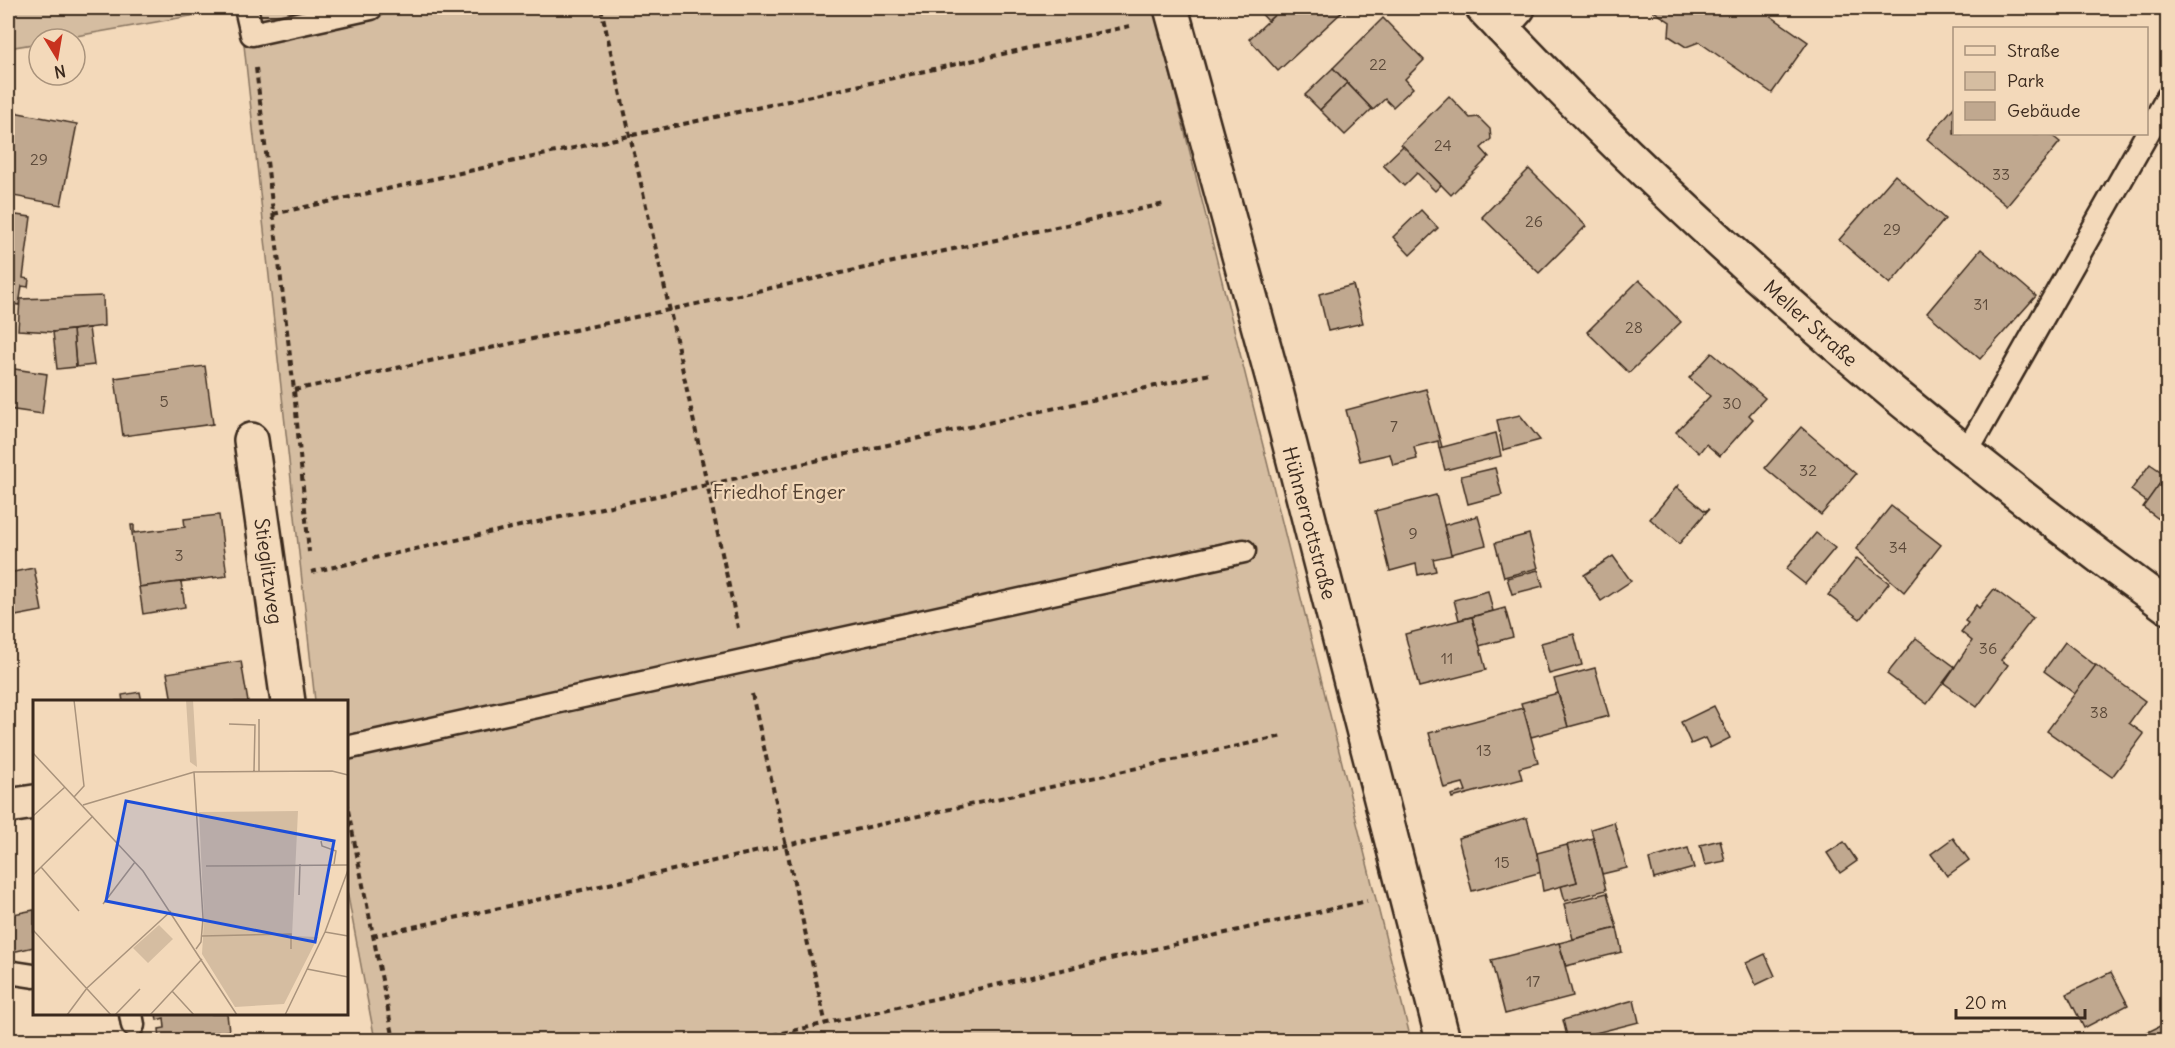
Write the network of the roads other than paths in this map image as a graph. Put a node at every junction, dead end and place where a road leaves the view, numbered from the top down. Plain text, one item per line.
1 (246, 8) edge
2 (371, 8) edge
3 (1171, 8) edge
4 (1501, 14) edge
5 (2168, 97) edge
6 (2148, 132) edge
7 (2146, 135) edge
8 (251, 441) dead end
9 (1966, 453) junction
10 (1244, 551) dead end
11 (2168, 607) edge
12 (288, 700) edge
13 (348, 748) edge
14 (33, 802) edge
15 (8, 806) edge
16 (8, 972) edge
17 (33, 976) edge
18 (1443, 1041) edge

1 - 2 lane
3 - 18 street, Hühnerrottstraße
4 - 9 street, Meller Straße
5 - 6 lane
7 - 9 lane
8 - 12 street, Stieglitzweg
9 - 11 street, Meller Straße
10 - 13 lane
14 - 15 street
16 - 17 lane

